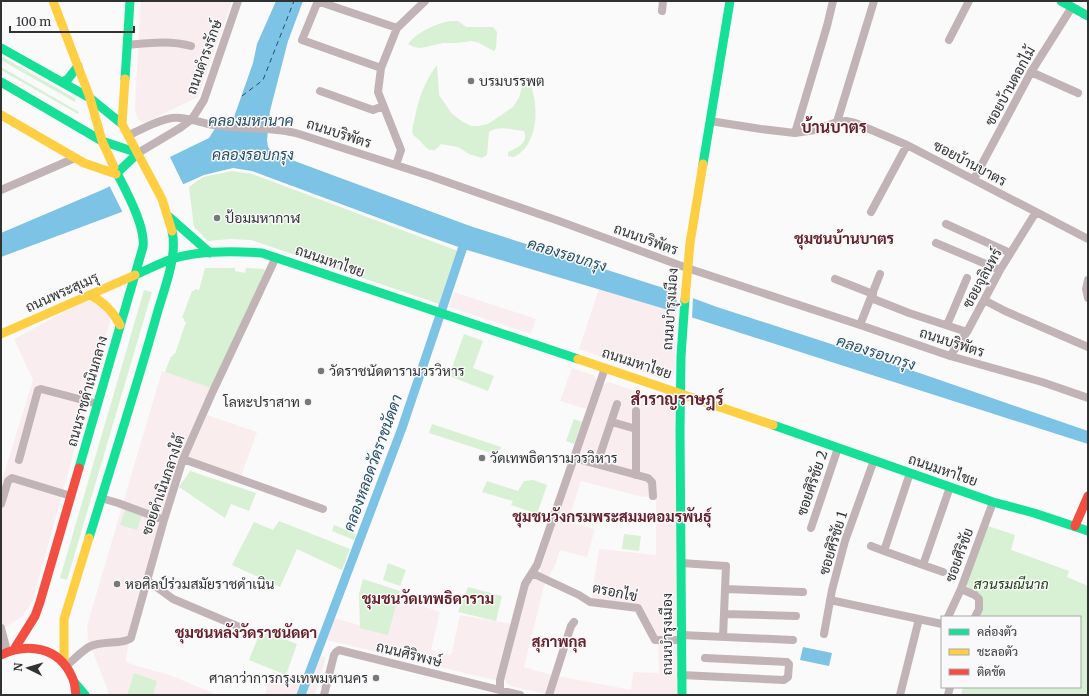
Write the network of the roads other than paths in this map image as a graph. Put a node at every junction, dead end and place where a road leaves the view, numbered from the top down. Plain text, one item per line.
1 (53, 1) edge
2 (130, 1) edge
3 (238, 1) edge
4 (318, 1) edge
5 (425, 1) edge
6 (662, 1) edge
7 (730, 1) edge
8 (833, 1) edge
9 (874, 1) edge
10 (969, 1) edge
11 (1061, 1) edge
12 (1072, 7) junction
13 (662, 11) dead end
14 (1088, 16) edge
15 (396, 28) junction
16 (949, 40) dead end
17 (127, 45) junction
18 (191, 46) dead end
19 (1, 48) edge
20 (78, 66) junction
21 (380, 68) junction
22 (1031, 72) junction
23 (1, 82) edge
24 (62, 82) junction
25 (320, 91) dead end
26 (1078, 93) dead end
27 (90, 98) junction
28 (383, 106) junction
29 (1, 115) edge
30 (192, 120) junction
31 (710, 121) junction
32 (837, 122) junction
33 (122, 124) junction
34 (795, 133) junction
35 (130, 135) junction
36 (102, 141) junction
37 (907, 145) junction
38 (138, 153) junction
39 (76, 158) junction
40 (396, 165) junction
41 (117, 176) junction
42 (974, 179) junction
43 (1, 190) edge
44 (871, 212) dead end
45 (1036, 212) junction
46 (168, 216) junction
47 (946, 224) dead end
48 (1088, 239) edge
49 (936, 243) dead end
50 (1010, 253) junction
51 (210, 254) junction
52 (276, 257) junction
53 (172, 259) junction
54 (687, 268) junction
55 (1000, 270) junction
56 (880, 274) dead end
57 (135, 275) junction
58 (967, 278) dead end
59 (835, 279) dead end
60 (1088, 280) edge
61 (90, 295) junction
62 (872, 296) junction
63 (1088, 298) edge
64 (984, 300) junction
65 (120, 325) junction
66 (860, 325) junction
67 (947, 325) junction
68 (967, 332) junction
69 (1, 334) edge
70 (1088, 347) edge
71 (950, 356) junction
72 (605, 368) junction
73 (680, 393) junction
74 (1088, 398) edge
75 (98, 404) junction
76 (618, 404) dead end
77 (636, 411) dead end
78 (612, 422) junction
79 (636, 429) junction
80 (838, 448) junction
81 (574, 458) junction
82 (183, 459) junction
83 (19, 460) dead end
84 (874, 460) junction
85 (597, 464) junction
86 (910, 473) junction
87 (636, 475) junction
88 (950, 487) junction
89 (71, 496) junction
90 (653, 496) dead end
91 (1088, 496) edge
92 (101, 498) junction
93 (993, 502) junction
94 (1, 504) edge
95 (323, 510) dead end
96 (164, 520) junction
97 (1075, 526) junction
98 (810, 528) dead end
99 (1088, 531) edge
100 (870, 546) dead end
101 (884, 551) junction
102 (681, 563) junction
103 (923, 565) junction
104 (943, 572) dead end
105 (532, 574) junction
106 (147, 580) junction
107 (726, 589) junction
108 (961, 589) junction
109 (803, 592) dead end
110 (830, 600) junction
111 (725, 614) junction
112 (796, 616) dead end
113 (948, 616) edge
114 (976, 616) edge
115 (919, 619) junction
116 (574, 622) dead end
117 (941, 624) edge
118 (237, 626) dead end
119 (1, 628) edge
120 (824, 634) dead end
121 (723, 637) junction
122 (681, 638) junction
123 (793, 640) dead end
124 (8, 651) edge
125 (705, 658) dead end
126 (65, 664) junction
127 (681, 675) junction
128 (74, 682) junction
129 (500, 691) junction
130 (76, 695) edge
131 (85, 695) edge
132 (324, 695) edge
133 (520, 695) edge
134 (549, 695) edge
135 (682, 695) edge
136 (900, 695) edge

1 - 20 main road, ถนนราชดำเนินกลาง
2 - 17 main road
3 - 30 street, ถนนดำรงรักษ์
4 - 15 street
4 - 21 street
5 - 15 street
6 - 13 street
7 - 31 main road, ถนนบำรุงเมือง
8 - 34 street
9 - 32 street
10 - 16 street
11 - 12 main road
12 - 14 main road
12 - 22 street, ซอยบ้านดอกไม้
15 - 21 street
17 - 18 street
17 - 33 main road
19 - 24 main road
20 - 24 main road
20 - 27 main road, ถนนราชดำเนินกลาง
21 - 28 street
22 - 26 street
22 - 42 street, ซอยบ้านดอกไม้
23 - 36 main road
24 - 27 main road
25 - 28 street
27 - 33 main road
27 - 36 main road, ถนนราชดำเนินกลาง
28 - 40 street
29 - 39 main road
30 - 35 street
30 - 38 street, ถนนดำรงรักษ์
30 - 40 street, ถนนบริพัตร
31 - 34 street, ซอยบ้านบาตร
31 - 54 main road, ถนนบำรุงเมือง
32 - 34 street, ซอยบ้านบาตร
32 - 37 street, ซอยบ้านบาตร
33 - 35 main road
35 - 38 main road
36 - 38 main road
36 - 41 main road, ถนนราชดำเนินกลาง
37 - 42 street, ซอยบ้านบาตร
37 - 44 street
38 - 41 main road
38 - 46 main road
39 - 41 main road
39 - 43 street
40 - 54 street, ถนนบริพัตร
41 - 57 main road, ถนนราชดำเนินกลาง
42 - 45 street, ซอยบ้านบาตร
45 - 48 street, ซอยบ้านบาตร
45 - 50 street, ซอยจุลินทร์
46 - 51 main road
46 - 53 main road
47 - 50 street
49 - 55 street
50 - 55 street, ซอยจุลินทร์
51 - 52 main road, ถนนมหาไชย
51 - 53 main road, ถนนมหาไชย
52 - 72 main road, ถนนมหาไชย
52 - 82 street, ซอยดำเนินกลางใต้
53 - 57 main road, ถนนพระสุเมรุ
53 - 92 main road
54 - 66 street, ถนนบริพัตร
54 - 73 main road, ถนนบำรุงเมือง
55 - 64 street, ซอยจุลินทร์
56 - 62 street
57 - 61 main road, ถนนพระสุเมรุ
57 - 65 main road, ถนนราชดำเนินกลาง
58 - 67 street
59 - 62 street
60 - 63 street
61 - 65 main road
61 - 69 main road, ถนนพระสุเมรุ
62 - 66 street
62 - 67 street
64 - 68 street, ซอยจุลินทร์
64 - 70 street
65 - 75 main road, ถนนราชดำเนินกลาง
66 - 71 street, ถนนบริพัตร
67 - 68 street
68 - 71 street, ซอยจุลินทร์
71 - 74 street, ถนนบริพัตร
72 - 73 main road, ถนนมหาไชย
72 - 81 street
73 - 80 main road, ถนนมหาไชย
73 - 102 main road, ถนนบำรุงเมือง
75 - 83 street
75 - 89 main road, ถนนราชดำเนินกลาง
76 - 78 street
77 - 79 street
78 - 79 street
78 - 85 street
79 - 87 street
80 - 84 main road, ถนนมหาไชย
80 - 98 street, ซอยศิริชัย 2
81 - 85 street
81 - 105 street
82 - 95 street
82 - 96 street, ซอยดำเนินกลางใต้
84 - 86 main road, ถนนมหาไชย
84 - 110 street, ซอยศิริชัย 1
85 - 87 street
86 - 88 main road, ถนนมหาไชย
86 - 101 street
87 - 90 street
88 - 93 main road, ถนนมหาไชย
88 - 103 street
89 - 94 street
89 - 124 main road, ถนนราชดำเนินกลาง
91 - 97 main road
92 - 96 street
92 - 126 main road
93 - 97 main road, ถนนมหาไชย
93 - 108 street, ซอยศิริชัย
96 - 106 street, ซอยดำเนินกลางใต้
97 - 99 main road, ถนนมหาไชย
100 - 101 street
101 - 103 street
102 - 107 street
102 - 122 main road, ถนนบำรุงเมือง
103 - 104 street
105 - 122 street, ตรอกไข่
105 - 129 street
106 - 118 street
106 - 126 street, ซอยดำเนินกลางใต้
107 - 109 street
107 - 111 street
108 - 113 street, ซอยศิริชัย
108 - 114 street
110 - 115 street
110 - 120 street, ซอยศิริชัย 1
111 - 112 street
111 - 121 street
115 - 117 street
115 - 136 street
116 - 134 street
119 - 124 street
121 - 122 street
121 - 123 street
122 - 127 main road, ถนนบำรุงเมือง
124 - 126 main road
125 - 127 street
126 - 128 main road
127 - 135 main road, ถนนบำรุงเมือง
128 - 130 main road
128 - 131 main road
129 - 132 street, ถนนศิริพงษ์
129 - 133 street, ถนนศิริพงษ์

